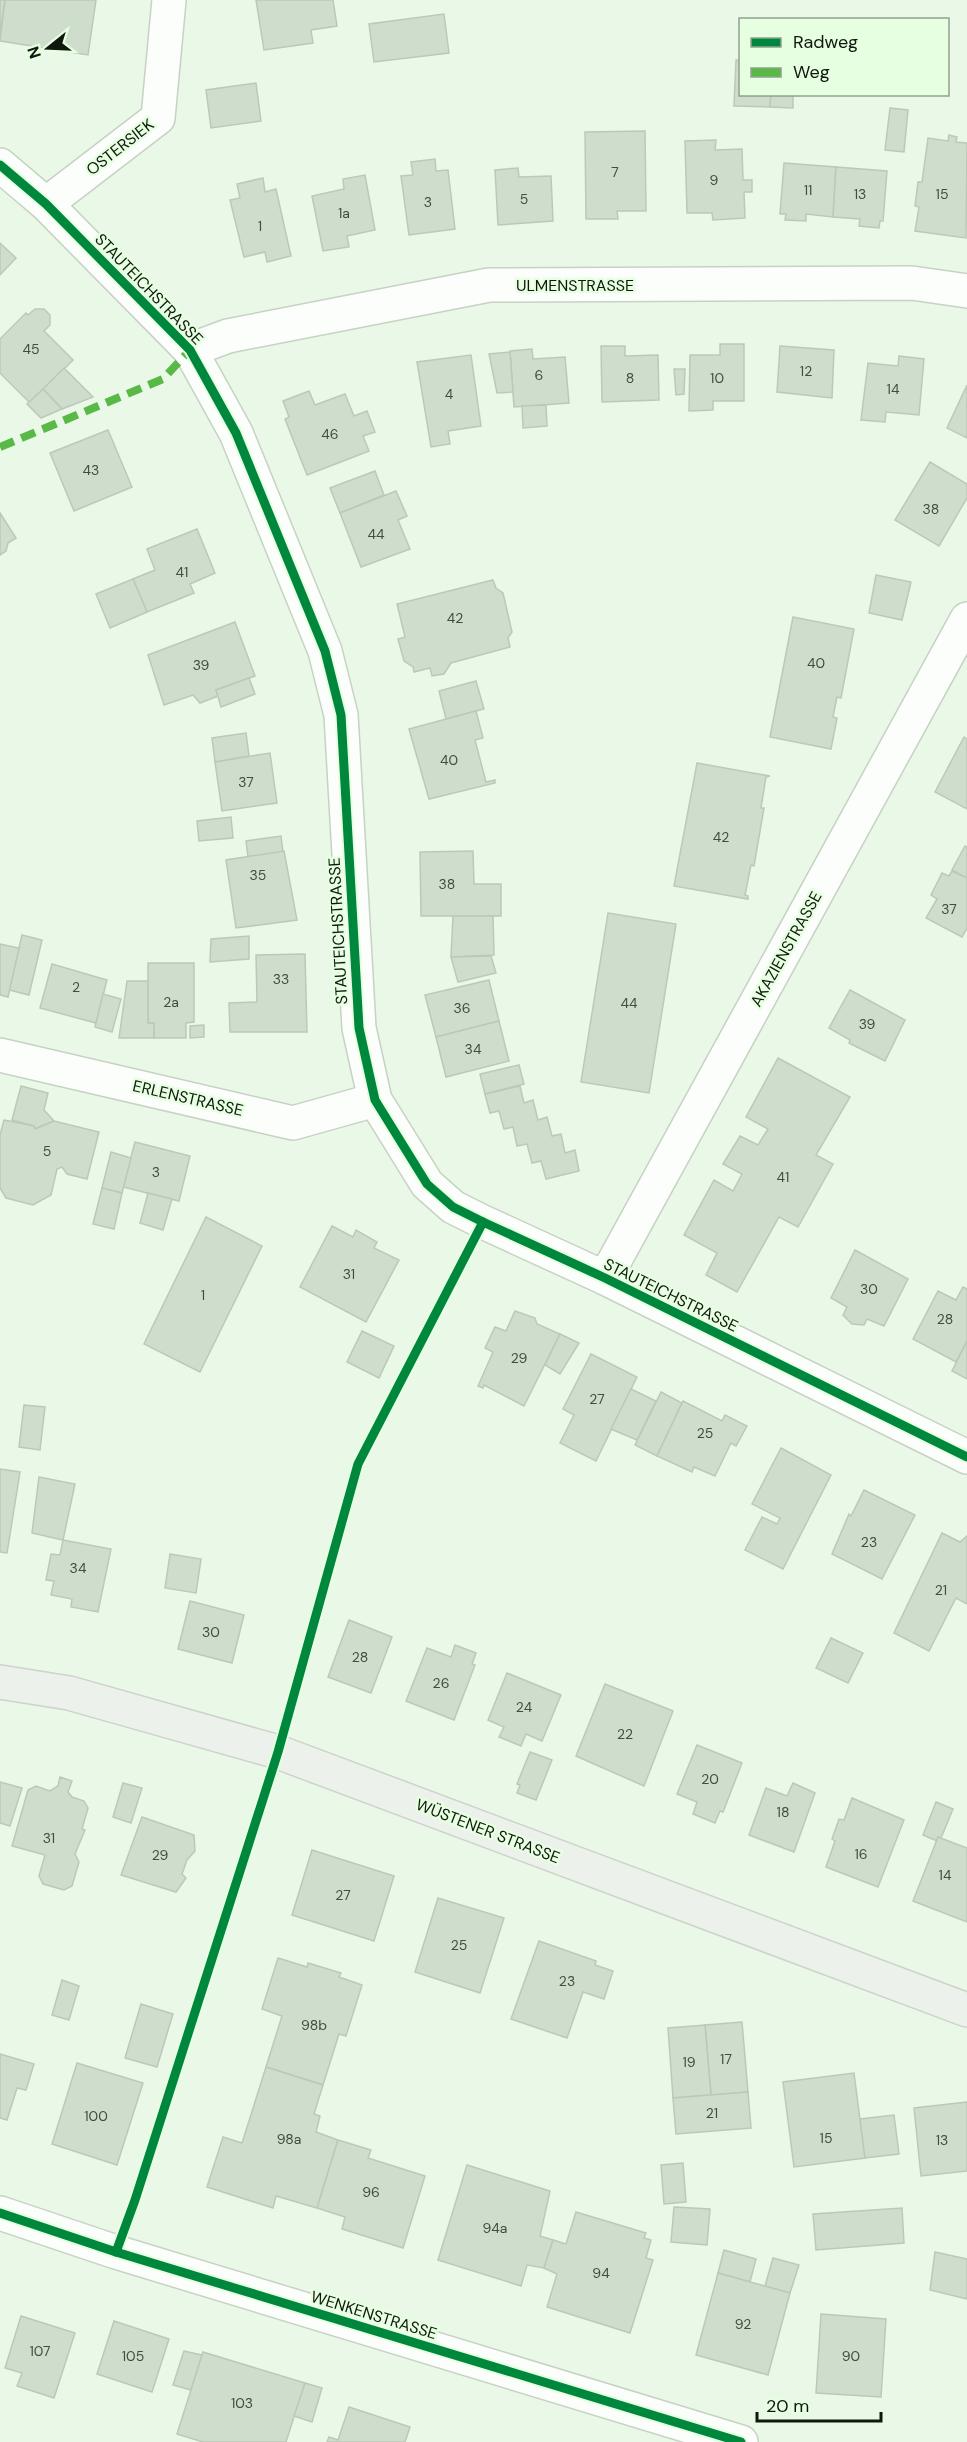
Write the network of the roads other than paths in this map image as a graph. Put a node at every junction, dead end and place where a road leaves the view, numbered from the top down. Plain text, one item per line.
1 (169, 0) edge
2 (0, 165) edge
3 (46, 204) junction
4 (967, 291) edge
5 (190, 350) junction
6 (967, 620) edge
7 (0, 1055) edge
8 (375, 1100) junction
9 (605, 1278) junction
10 (967, 1457) edge
11 (0, 1682) edge
12 (967, 2010) edge
13 (0, 2213) edge
14 (741, 2442) edge

1 - 3 street, OSTERSIEK
2 - 3 street, STAUTEICHSTRASSE
3 - 5 street, STAUTEICHSTRASSE
4 - 5 street, ULMENSTRASSE
5 - 8 street, STAUTEICHSTRASSE
6 - 9 street, AKAZIENSTRASSE
7 - 8 street, ERLENSTRASSE
8 - 9 street, STAUTEICHSTRASSE
9 - 10 street, STAUTEICHSTRASSE
11 - 12 main road, WÜSTENER STRASSE
13 - 14 street, WENKENSTRASSE

